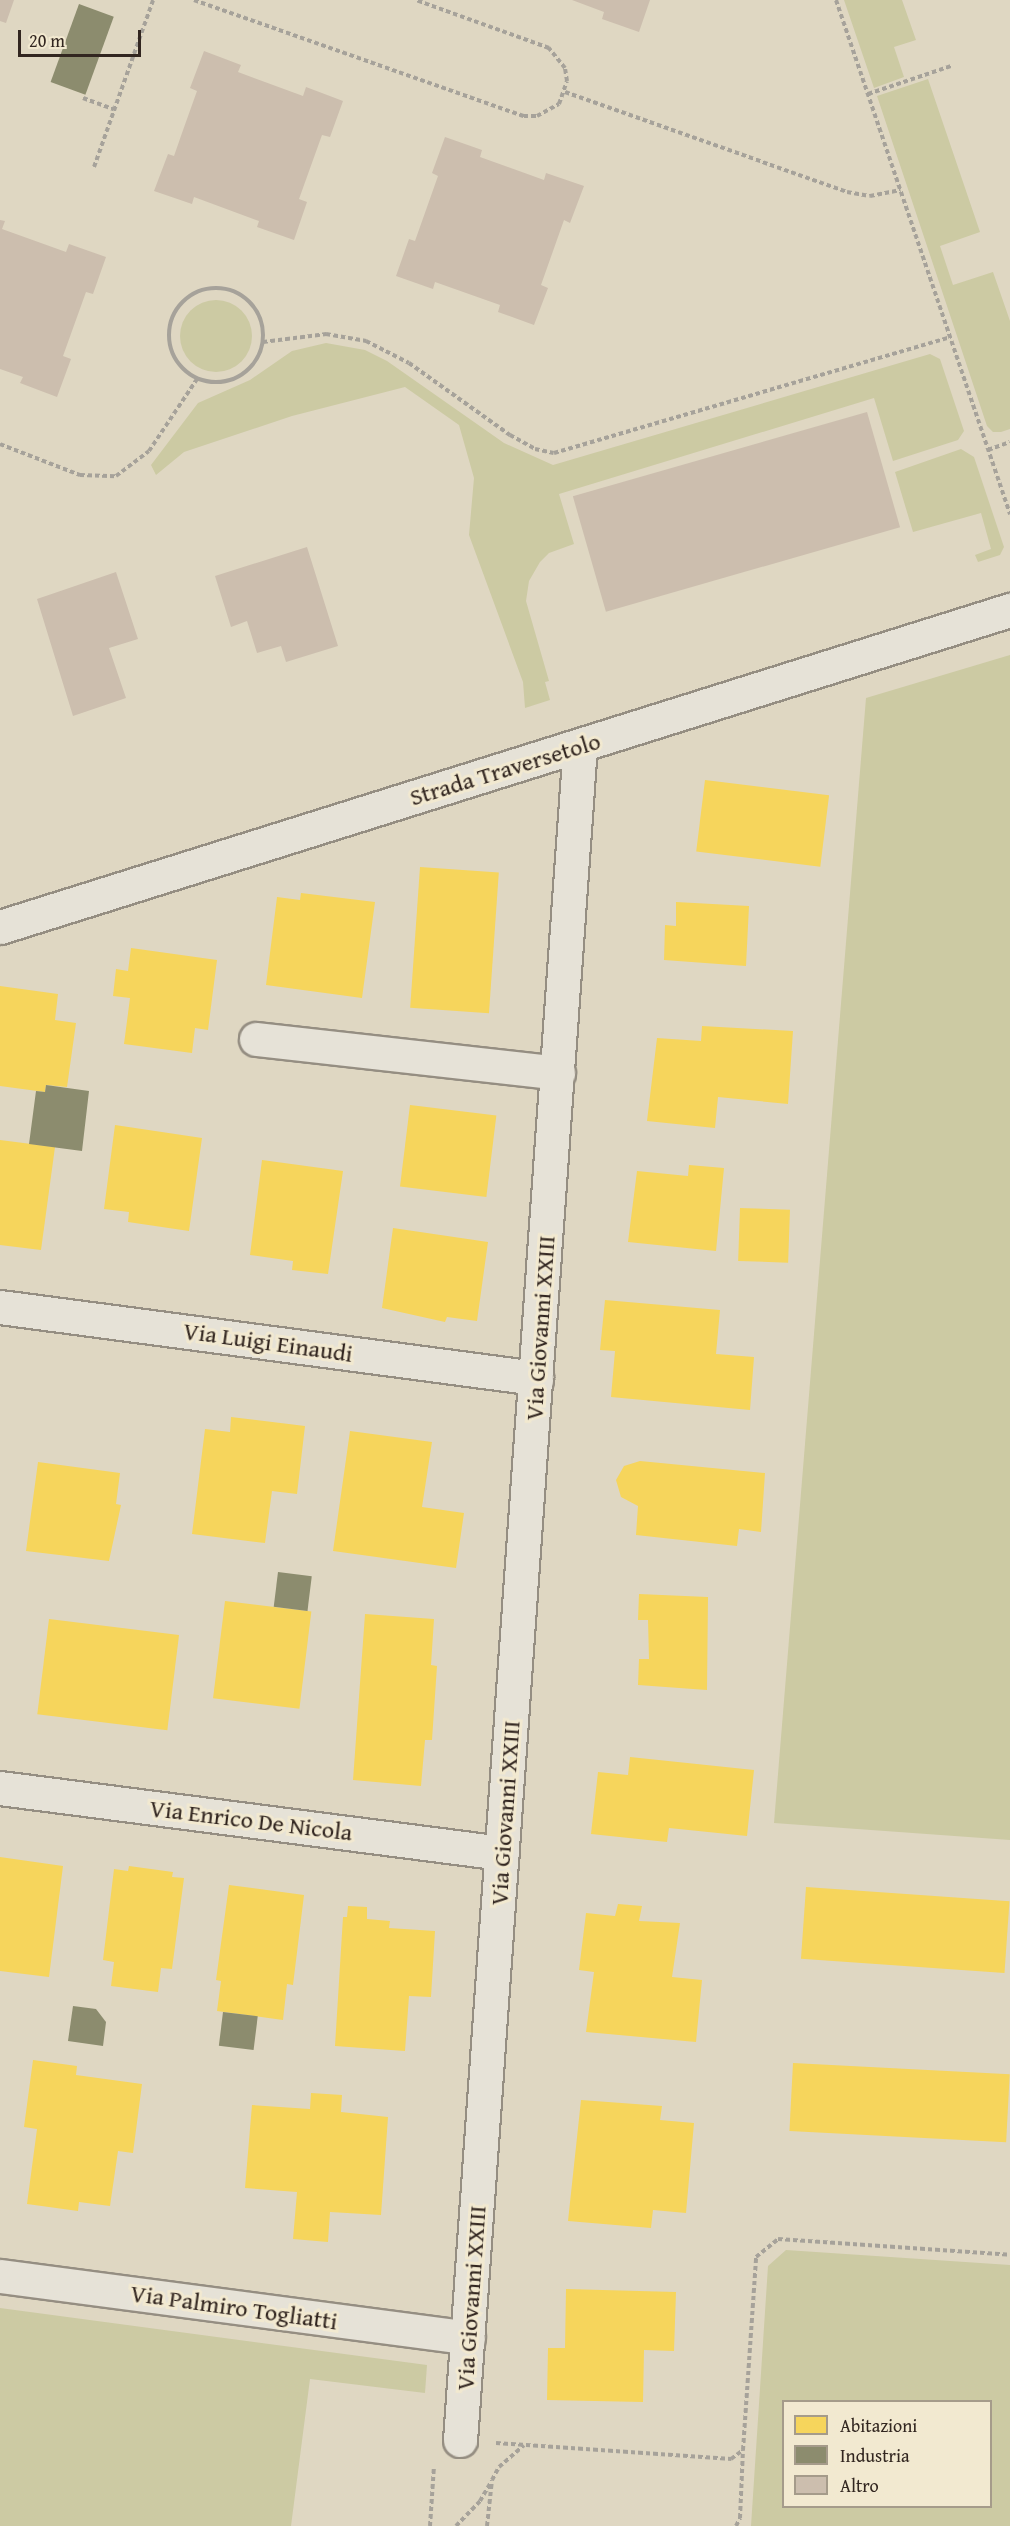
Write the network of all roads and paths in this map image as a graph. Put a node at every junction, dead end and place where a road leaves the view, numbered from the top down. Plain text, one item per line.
1 (153, 0) edge
2 (194, 0) edge
3 (416, 0) edge
4 (836, 0) edge
5 (951, 66) dead end
6 (565, 92) junction
7 (868, 94) junction
8 (83, 98) dead end
9 (114, 109) junction
10 (94, 167) dead end
11 (900, 190) junction
12 (950, 337) junction
13 (263, 342) junction
14 (197, 379) junction
15 (1010, 442) edge
16 (0, 444) edge
17 (988, 450) junction
18 (1010, 514) edge
19 (1010, 610) edge
20 (580, 746) junction
21 (0, 927) edge
22 (256, 1039) dead end
23 (558, 1073) junction
24 (0, 1306) edge
25 (536, 1378) junction
26 (0, 1788) edge
27 (502, 1852) junction
28 (1010, 2255) edge
29 (0, 2276) edge
30 (468, 2338) junction
31 (460, 2440) junction
32 (524, 2445) junction
33 (743, 2450) junction
34 (492, 2480) junction
35 (430, 2526) edge
36 (456, 2526) edge
37 (487, 2526) edge
38 (736, 2526) edge

1 - 9 path
2 - 6 path
3 - 6 path
4 - 7 path
5 - 7 path
6 - 11 path
7 - 11 path
8 - 9 path
9 - 10 path
11 - 12 path
12 - 13 path
12 - 17 path
13 - 14 path
13 - 14 path
14 - 16 path
15 - 17 path
17 - 18 path
19 - 20 street, Strada Traversetolo
20 - 21 street, Strada Traversetolo
20 - 23 street, Via Giovanni XXIII
22 - 23 street
23 - 25 street, Via Giovanni XXIII
24 - 25 street, Via Luigi Einaudi
25 - 27 street, Via Giovanni XXIII
26 - 27 street, Via Enrico De Nicola
27 - 30 street, Via Giovanni XXIII
28 - 33 path
29 - 30 street, Via Palmiro Togliatti
30 - 31 street, Via Giovanni XXIII
31 - 32 path
31 - 35 path
32 - 33 path
32 - 34 path
33 - 38 path
34 - 36 path
34 - 37 path

